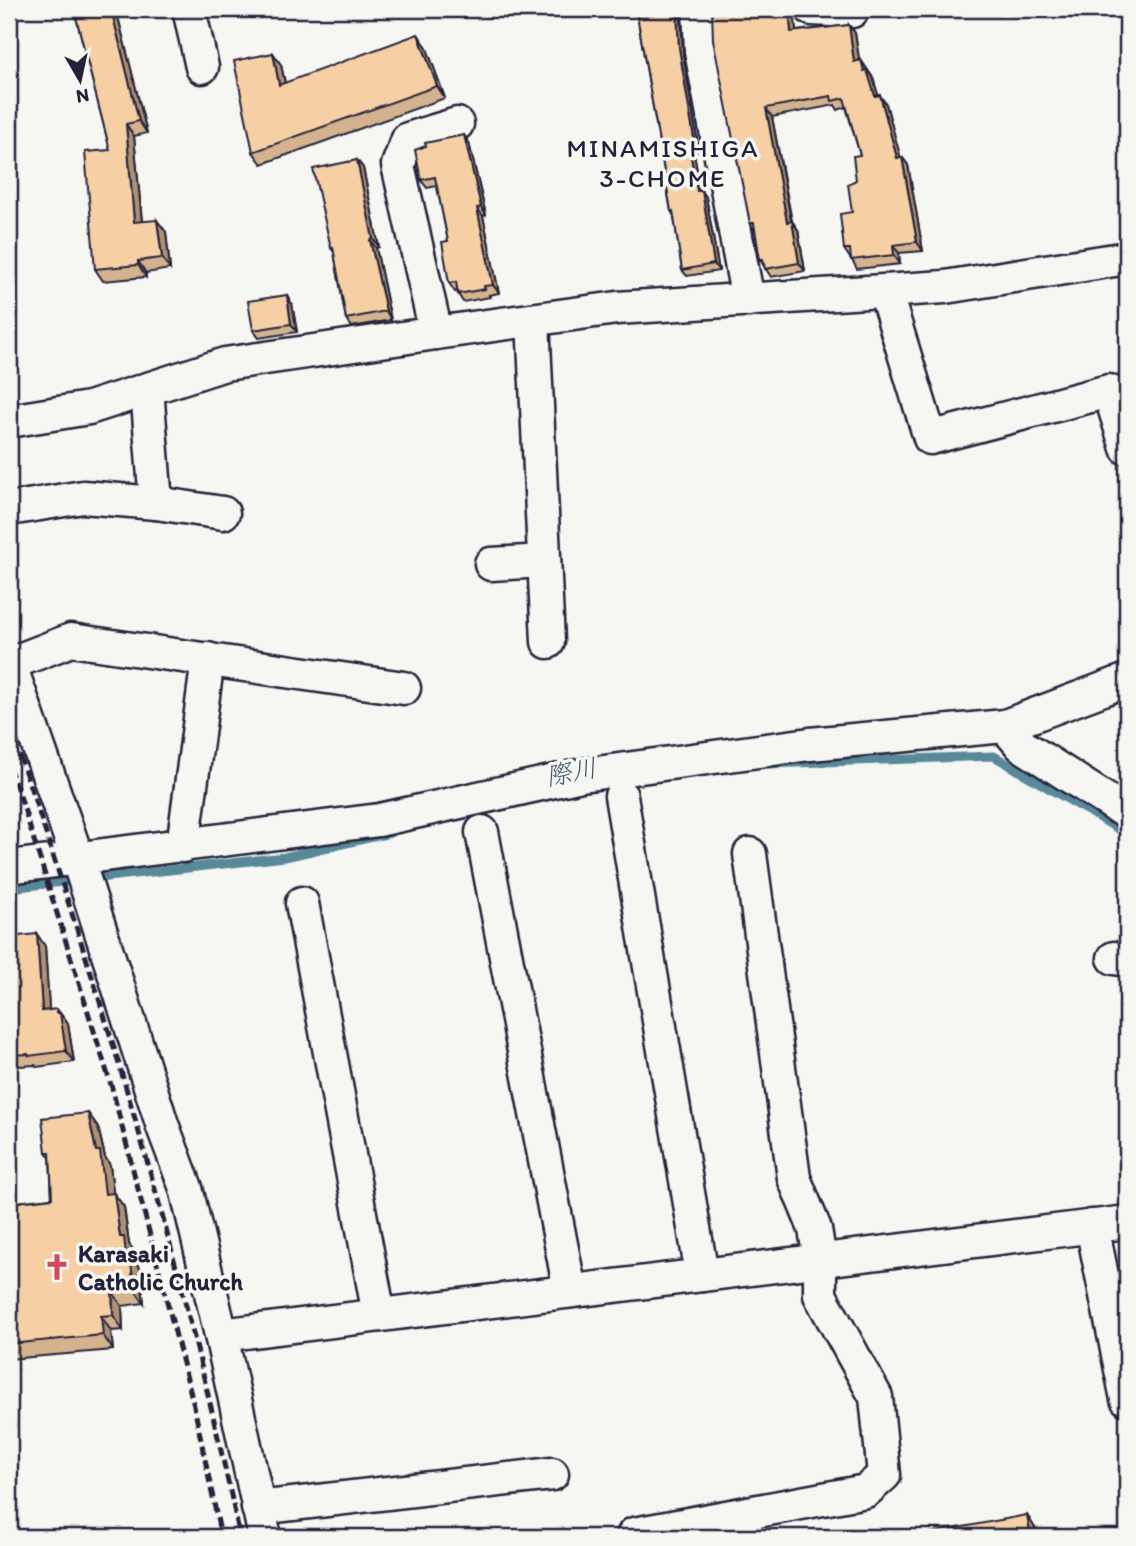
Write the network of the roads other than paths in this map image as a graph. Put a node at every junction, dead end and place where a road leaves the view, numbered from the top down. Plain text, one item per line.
1 (189, 9) edge
2 (699, 9) edge
3 (811, 9) edge
4 (852, 11) dead end
5 (202, 67) dead end
6 (457, 124) dead end
7 (1127, 258) edge
8 (885, 291) junction
9 (748, 300) junction
10 (533, 320) junction
11 (436, 333) junction
12 (147, 389) junction
13 (9, 421) edge
14 (1127, 448) edge
15 (156, 503) junction
16 (9, 509) edge
17 (223, 513) dead end
18 (544, 561) junction
19 (491, 564) dead end
20 (548, 642) dead end
21 (208, 659) junction
22 (9, 663) edge
23 (1127, 680) edge
24 (404, 688) dead end
25 (1005, 726) junction
26 (621, 796) dead end
27 (1127, 809) edge
28 (482, 832) dead end
29 (183, 846) junction
30 (750, 854) dead end
31 (9, 867) edge
32 (82, 872) junction
33 (302, 903) dead end
34 (1127, 1222) edge
35 (1092, 1226) junction
36 (820, 1260) junction
37 (702, 1275) junction
38 (570, 1291) junction
39 (379, 1315) junction
40 (221, 1335) junction
41 (1127, 1399) edge
42 (552, 1474) dead end
43 (262, 1522) edge
44 (634, 1534) dead end

1 - 5 street
2 - 9 street
3 - 4 street
6 - 11 street
7 - 8 street
8 - 9 street
8 - 14 street
9 - 10 street
10 - 11 street
10 - 18 street
11 - 12 street
12 - 13 street
12 - 15 street
15 - 16 street
15 - 17 street
18 - 19 street
18 - 20 street
21 - 22 street
21 - 24 street
21 - 29 street
22 - 32 street
23 - 25 street
25 - 27 street
25 - 29 street
26 - 37 street
28 - 38 street
29 - 32 street
30 - 36 street
31 - 32 street
32 - 40 street
33 - 39 street
34 - 35 street
35 - 36 street
35 - 41 street
36 - 37 street
36 - 44 street
37 - 38 street
38 - 39 street
39 - 40 street
40 - 43 street
42 - 43 street

